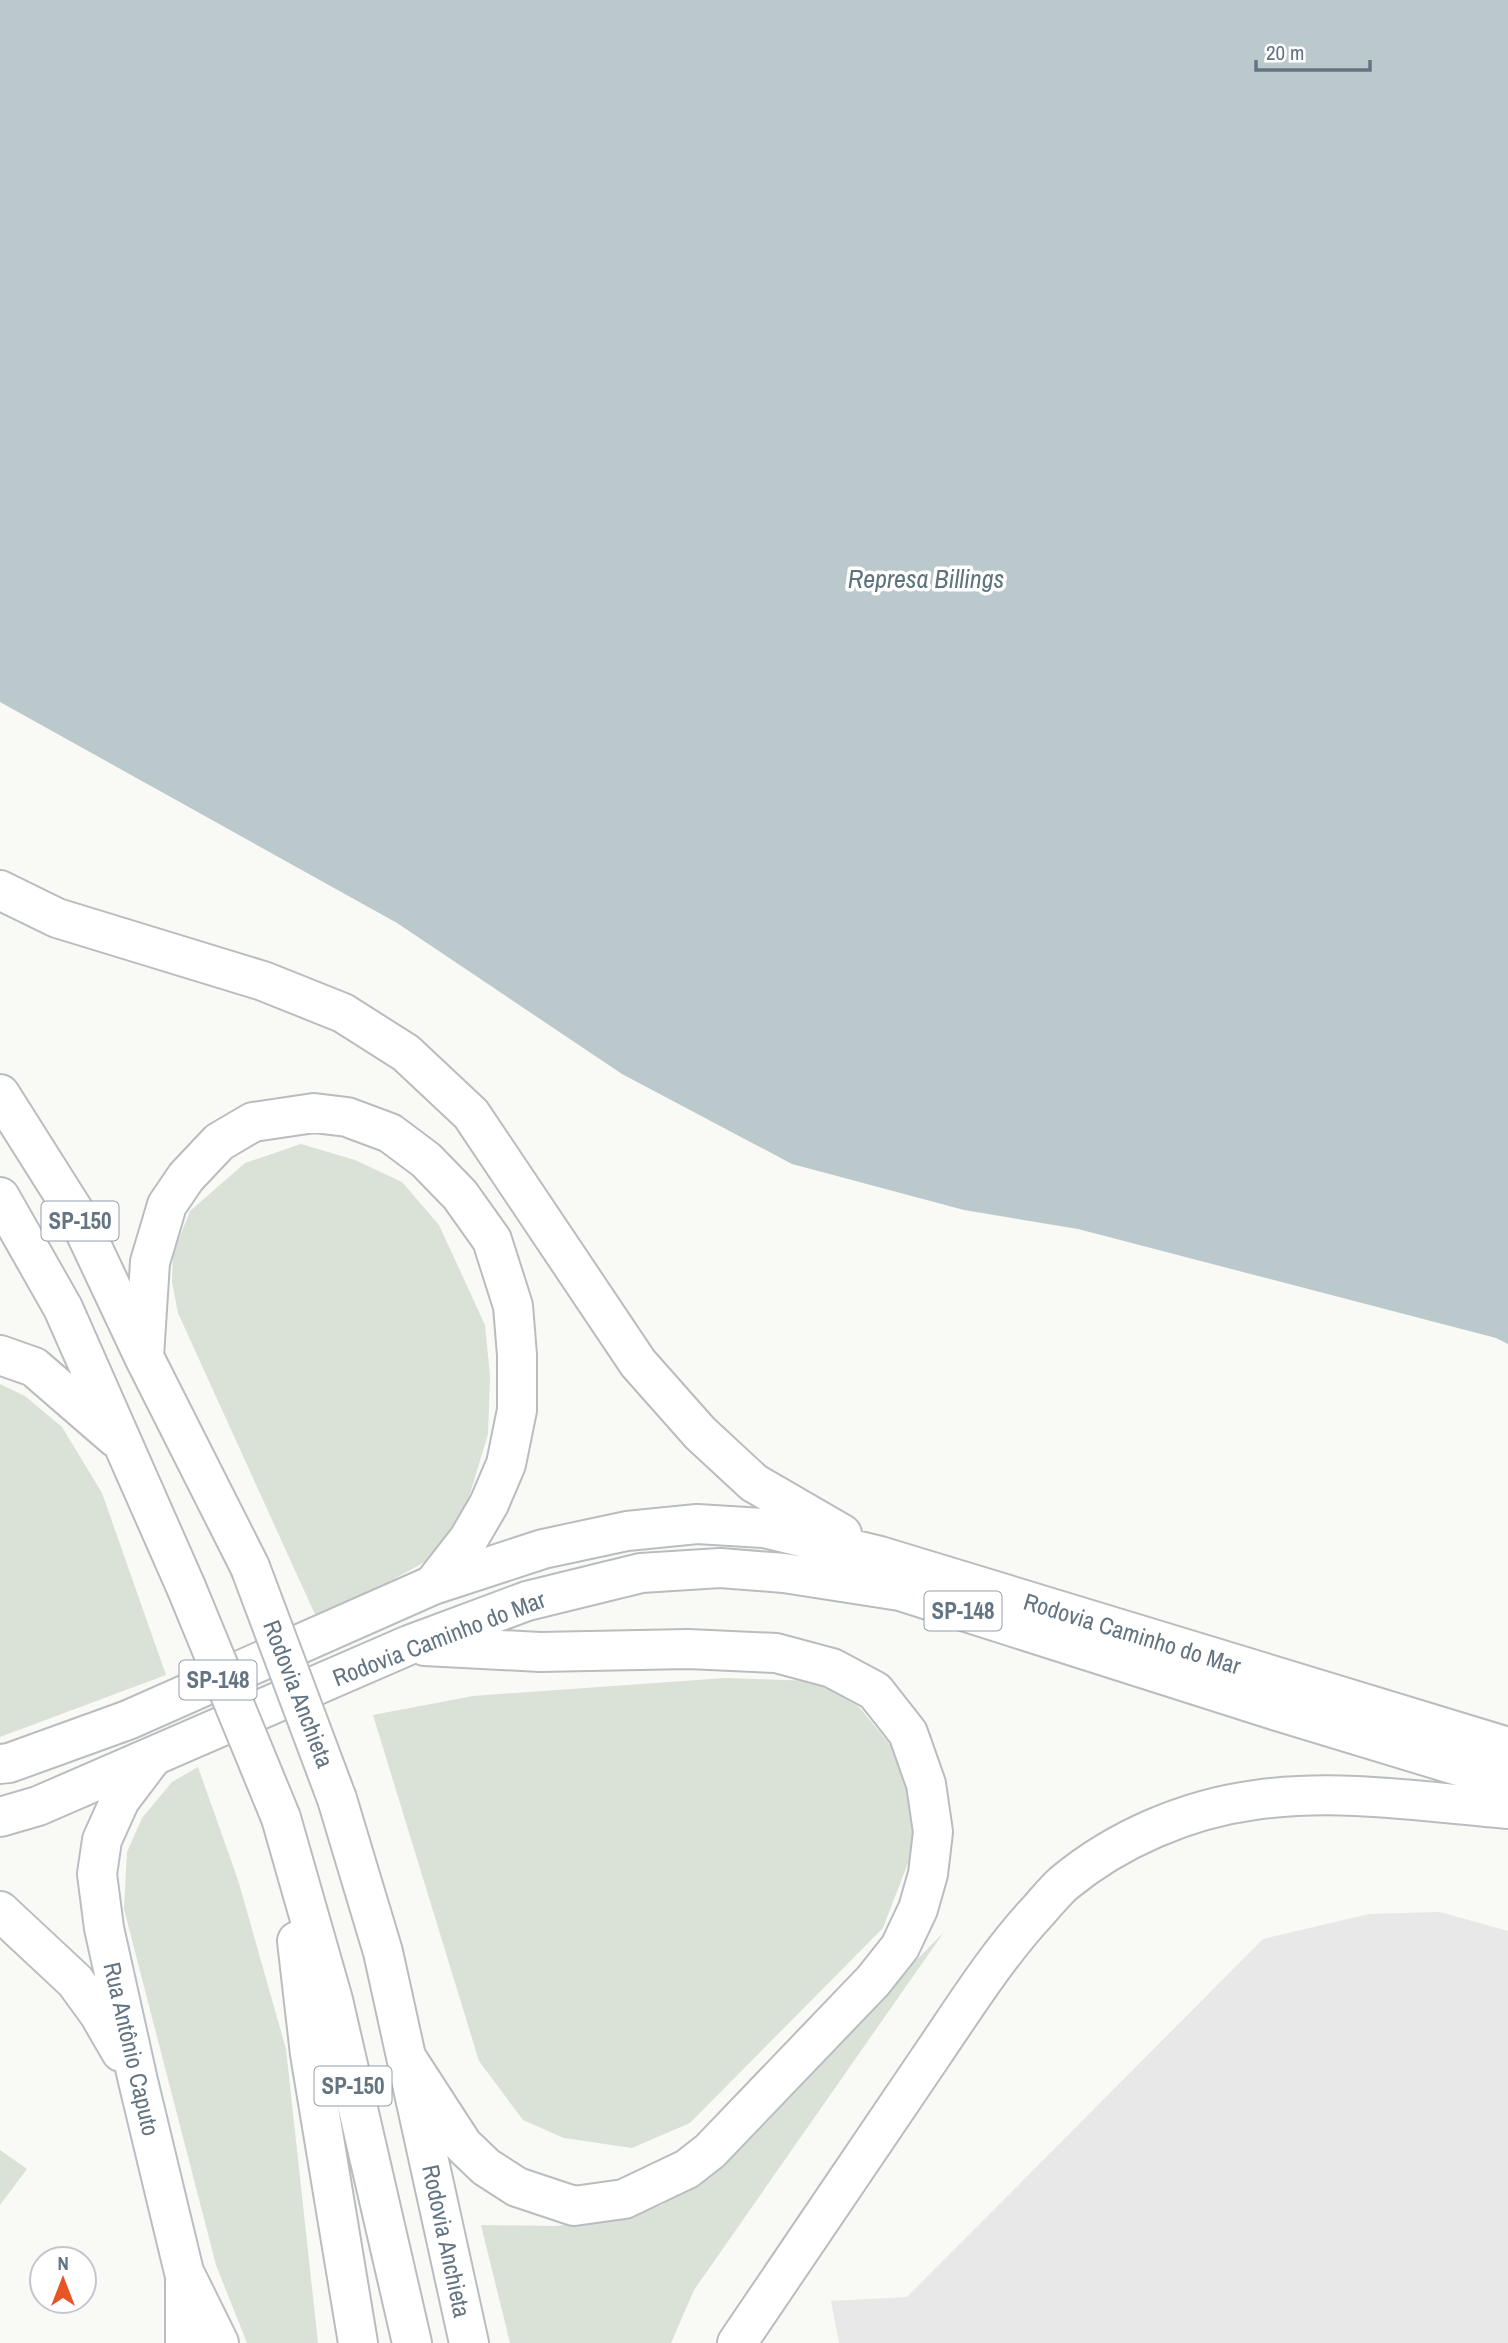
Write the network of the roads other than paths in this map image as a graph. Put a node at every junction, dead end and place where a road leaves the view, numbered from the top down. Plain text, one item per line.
1 (0, 890) edge
2 (0, 1094) edge
3 (0, 1197) edge
4 (0, 1355) edge
5 (145, 1357) junction
6 (126, 1446) junction
7 (880, 1556) junction
8 (433, 1585) junction
9 (409, 1645) junction
10 (1508, 1747) edge
11 (151, 1759) junction
12 (0, 1763) edge
13 (1508, 1781) edge
14 (1508, 1809) edge
15 (0, 1817) edge
16 (283, 1825) junction
17 (0, 1911) edge
18 (406, 2057) junction
19 (138, 2081) junction
20 (184, 2272) junction
21 (185, 2343) edge
22 (219, 2343) edge
23 (358, 2343) edge
24 (412, 2343) edge
25 (469, 2343) edge
26 (737, 2343) edge

1 - 7 main road
2 - 5 main road, Rodovia Anchieta / SP-150
3 - 6 main road, SP-150
4 - 6 main road
5 - 8 main road
5 - 18 main road, Rodovia Anchieta / SP-150, bridge
6 - 16 main road, SP-150, bridge
7 - 8 main road, Rodovia Caminho do Mar / SP-148
7 - 10 main road, Rodovia Caminho do Mar / SP-148
8 - 12 main road, Rodovia Caminho do Mar / SP-148
9 - 11 main road, Rodovia Caminho do Mar / SP-148
9 - 13 main road, Rodovia Caminho do Mar / SP-148
9 - 18 main road
11 - 15 main road, SP-148
11 - 19 main road, Rua Antônio Caputo
14 - 26 main road
16 - 23 main road
16 - 24 main road, SP-150
17 - 19 main road
18 - 25 main road, Rodovia Anchieta / SP-150
19 - 20 main road, Rua Antônio Caputo
20 - 21 main road
20 - 22 main road, Rua Antônio Caputo

